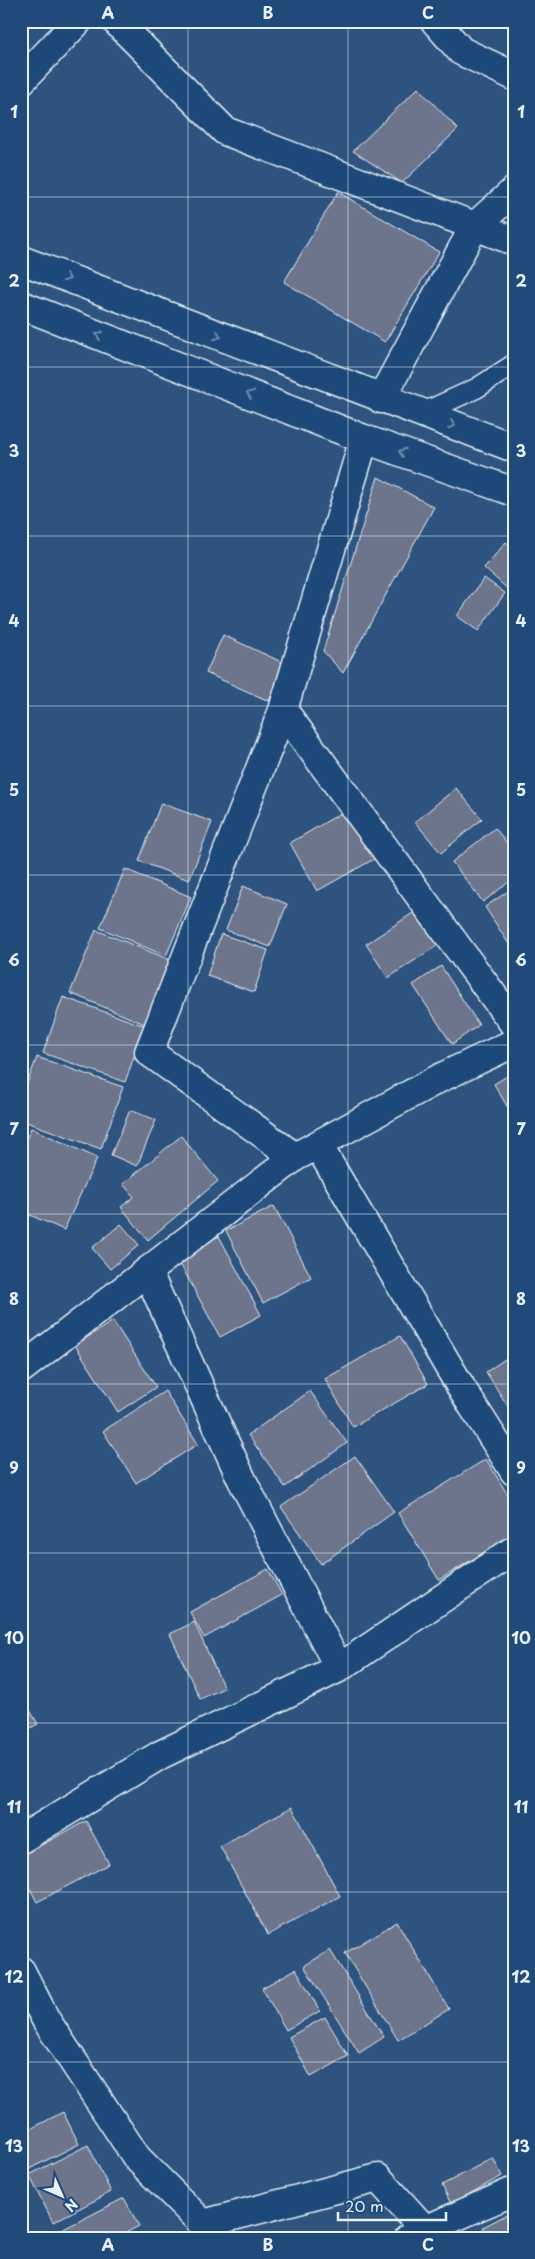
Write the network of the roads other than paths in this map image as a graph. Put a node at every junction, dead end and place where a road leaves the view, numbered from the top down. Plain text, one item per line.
1 (78, 21) edge
2 (116, 21) edge
3 (435, 21) edge
4 (514, 76) edge
5 (21, 81) edge
6 (514, 191) edge
7 (474, 227) junction
8 (514, 241) edge
9 (21, 260) edge
10 (21, 305) edge
11 (514, 364) edge
12 (381, 399) junction
13 (420, 414) junction
14 (364, 439) junction
15 (514, 448) edge
16 (514, 492) edge
17 (284, 710) junction
18 (514, 1024) edge
19 (514, 1043) edge
20 (307, 1151) junction
21 (147, 1271) junction
22 (21, 1368) edge
23 (514, 1471) edge
24 (514, 1550) edge
25 (339, 1668) junction
26 (21, 1838) edge
27 (21, 1971) edge
28 (514, 2191) edge
29 (207, 2231) edge
30 (417, 2234) edge

1 - 5 street
2 - 7 street
3 - 4 street
6 - 7 street
7 - 8 street
7 - 12 street
9 -> 12 street
14 -> 10 street
11 - 13 lane
12 - 13 street
13 -> 15 street
16 -> 14 street
14 - 17 street
17 - 18 street
17 - 20 street
19 - 20 street
20 - 21 street
20 - 23 street
21 - 22 street
21 - 25 street
24 - 25 street
25 - 26 street
27 - 29 street
28 - 30 street
29 - 30 street

